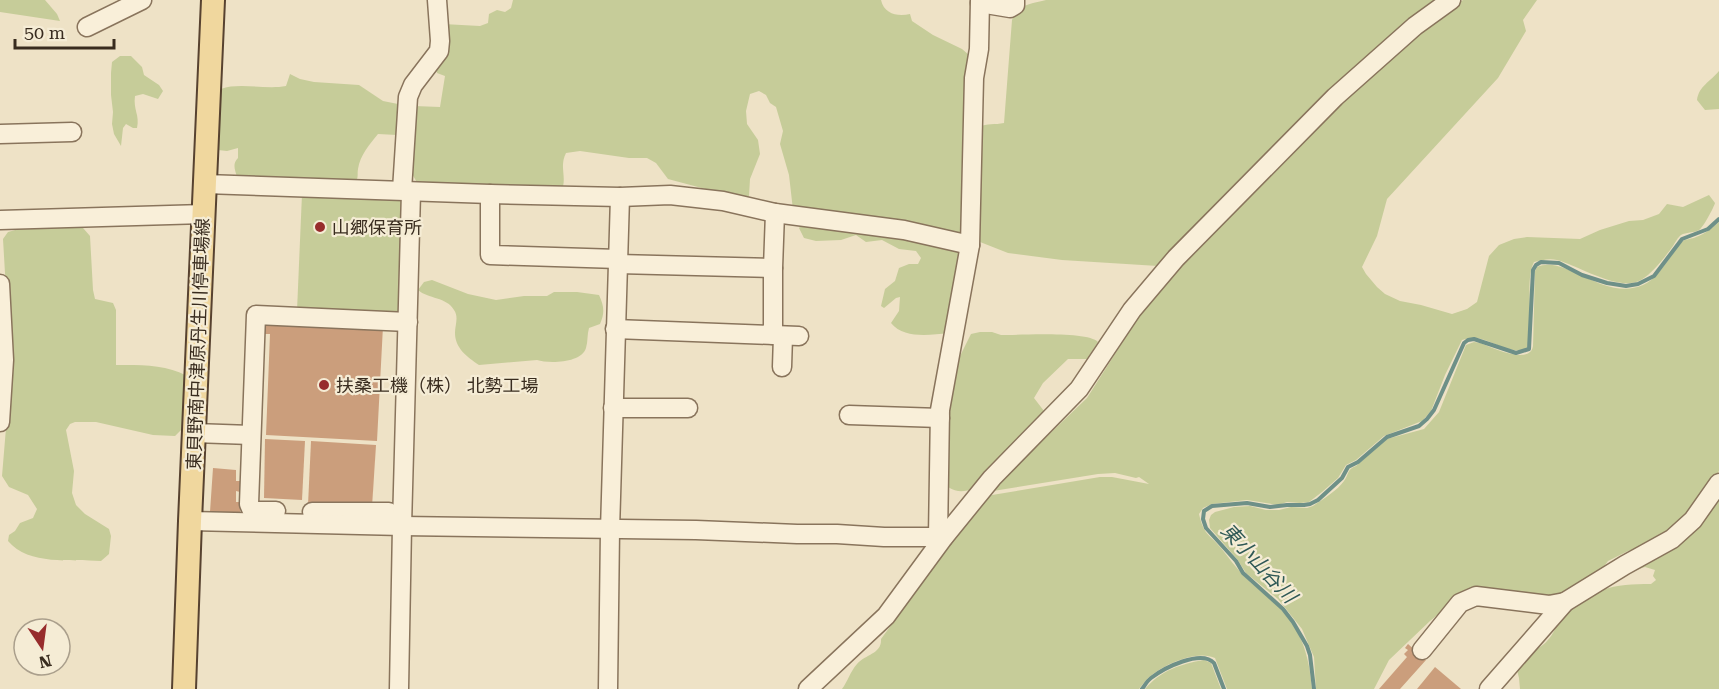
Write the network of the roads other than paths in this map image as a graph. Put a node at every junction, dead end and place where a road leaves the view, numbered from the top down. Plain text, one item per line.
1 (142, 0) edge
2 (213, 0) edge
3 (437, 0) edge
4 (1015, 0) edge
5 (1451, 0) edge
6 (980, 2) edge
7 (87, 27) dead end
8 (72, 132) dead end
9 (0, 134) edge
10 (205, 184) junction
11 (407, 191) junction
12 (490, 194) junction
13 (620, 197) junction
14 (775, 213) junction
15 (204, 214) junction
16 (0, 220) edge
17 (970, 245) junction
18 (618, 261) junction
19 (773, 268) junction
20 (0, 284) edge
21 (408, 322) junction
22 (615, 329) junction
23 (785, 336) junction
24 (2, 347) edge
25 (782, 367) dead end
26 (1, 393) edge
27 (613, 408) junction
28 (688, 408) dead end
29 (849, 415) dead end
30 (940, 418) junction
31 (0, 422) edge
32 (194, 433) junction
33 (251, 435) junction
34 (1719, 483) edge
35 (389, 512) dead end
36 (190, 521) junction
37 (402, 526) junction
38 (610, 530) junction
39 (941, 537) junction
40 (1565, 603) junction
41 (1422, 650) dead end
42 (184, 689) edge
43 (399, 689) edge
44 (608, 689) edge
45 (808, 689) edge
46 (1489, 689) edge

1 - 7 street
2 - 10 main road, 東貝野南中津原丹生川停車場線
3 - 11 street
4 - 6 street
5 - 39 street
6 - 17 street
8 - 9 street
10 - 11 street
10 - 15 main road, 東貝野南中津原丹生川停車場線
11 - 12 street
11 - 21 street
12 - 13 street
12 - 18 street
13 - 14 street
13 - 18 street
14 - 17 street
14 - 19 street
15 - 16 street
15 - 32 main road, 東貝野南中津原丹生川停車場線
17 - 30 street
18 - 19 street
18 - 22 street
19 - 23 street
20 - 24 street
21 - 33 street
21 - 37 street
22 - 23 street
22 - 27 street
23 - 25 street
24 - 26 street
26 - 31 street
27 - 28 street
27 - 38 street
29 - 30 street
30 - 39 street
32 - 33 street
32 - 36 main road, 東貝野南中津原丹生川停車場線
33 - 35 street
34 - 40 street
36 - 37 street
36 - 42 main road, 東貝野南中津原丹生川停車場線
37 - 38 street
37 - 43 street
38 - 39 street
38 - 44 street
39 - 45 street
40 - 41 street
40 - 46 street

